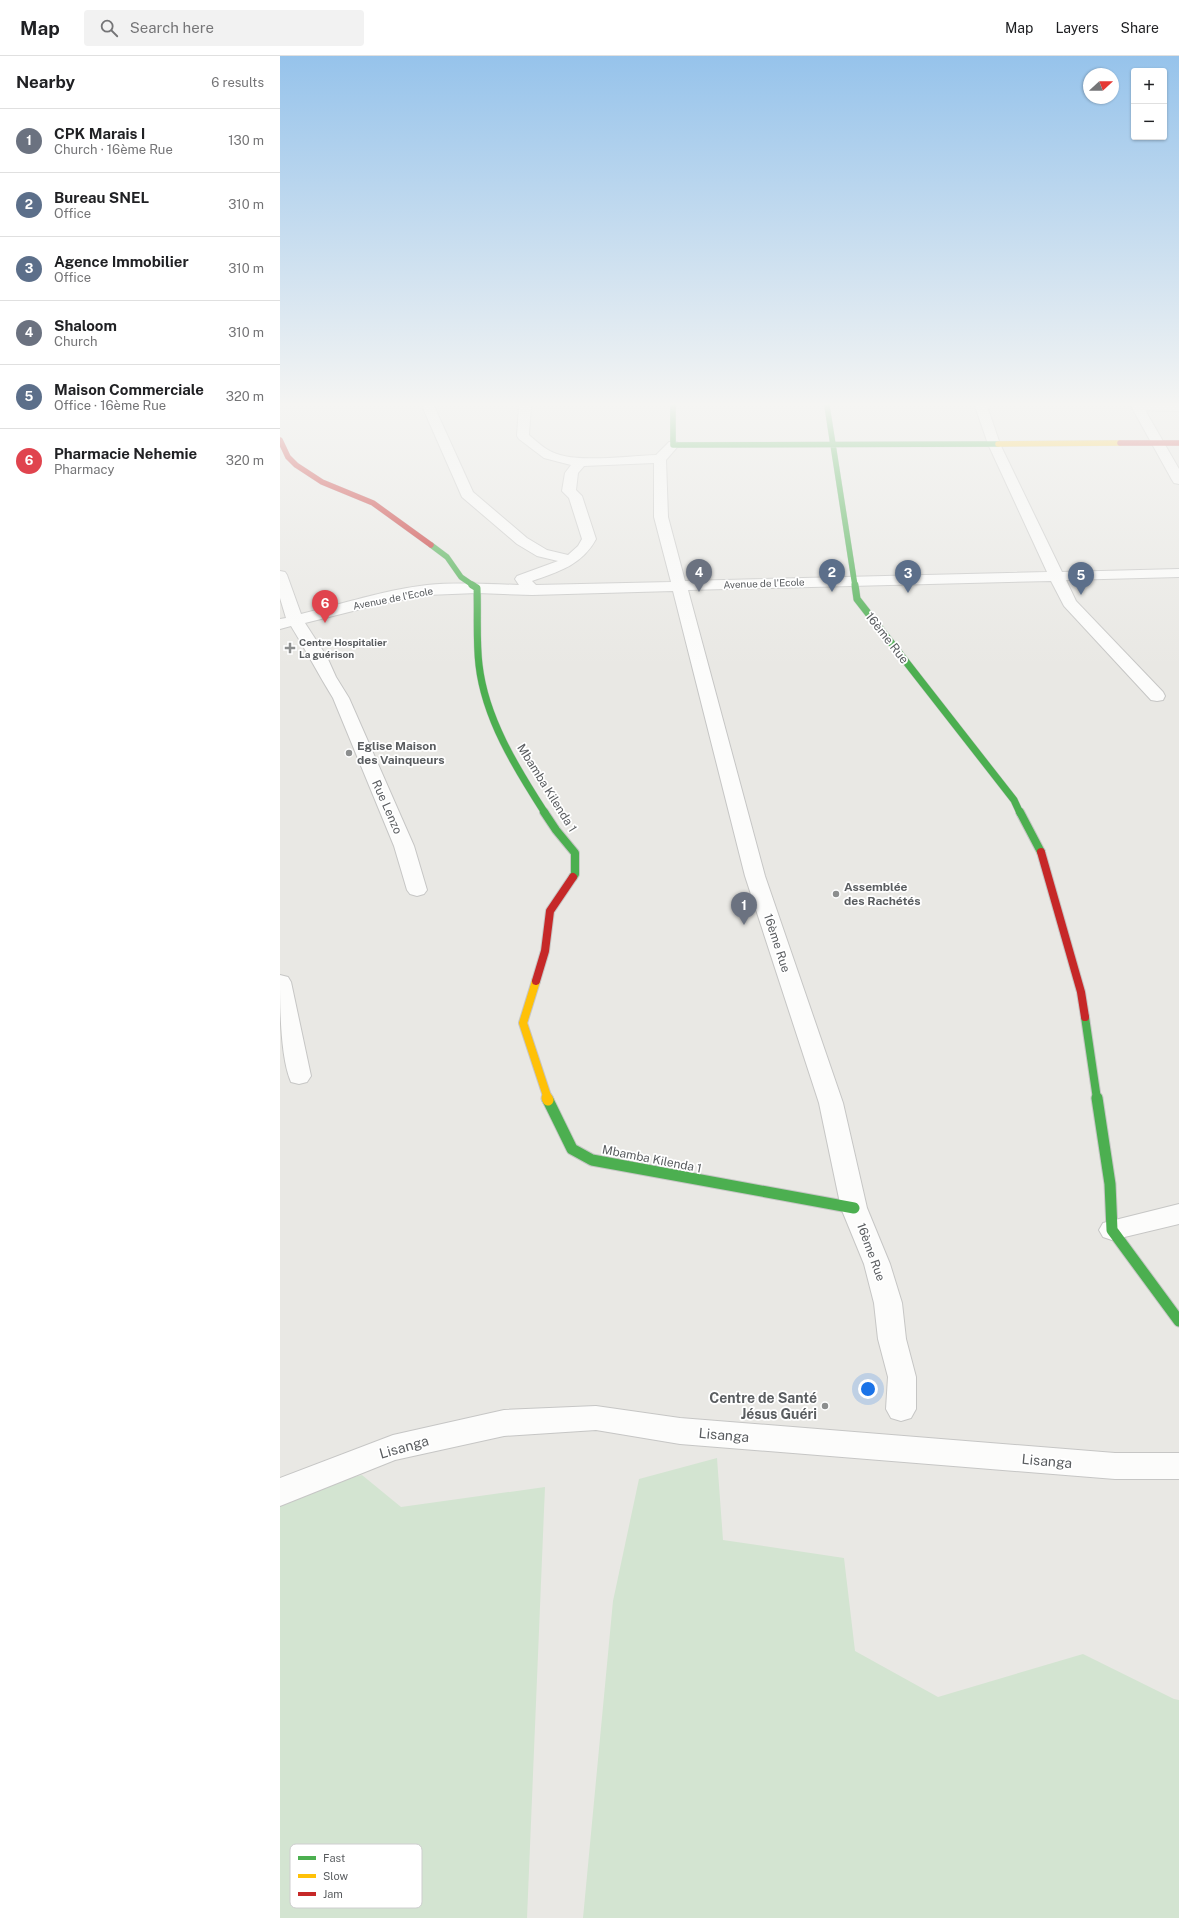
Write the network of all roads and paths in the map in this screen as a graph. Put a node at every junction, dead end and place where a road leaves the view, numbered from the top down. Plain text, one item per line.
1 (348, 493) edge
2 (467, 493) edge
3 (571, 493) edge
4 (663, 493) edge
5 (841, 493) edge
6 (1017, 493) edge
7 (570, 560) junction
8 (1179, 573) edge
9 (280, 575) edge
10 (1055, 576) junction
11 (854, 581) junction
12 (679, 586) junction
13 (477, 588) junction
14 (532, 590) junction
15 (288, 622) edge
16 (1157, 696) dead end
17 (417, 890) dead end
18 (280, 982) edge
19 (299, 1076) dead end
20 (854, 1208) junction
21 (1179, 1214) edge
22 (1112, 1230) junction
23 (1179, 1321) edge
24 (901, 1409) dead end
25 (1179, 1466) edge
26 (280, 1492) edge

1 - 13 street
2 - 7 street
3 - 7 street
4 - 12 street, 16ème Rue
5 - 11 street, 16ème Rue
6 - 10 street
7 - 14 street
8 - 10 street, Avenue de l'Ecole
9 - 15 street, Rue Lenzo
10 - 11 street, Avenue de l'Ecole
10 - 16 street
11 - 12 street, Avenue de l'Ecole
11 - 22 street, 16ème Rue
12 - 14 street, Avenue de l'Ecole
12 - 20 street, 16ème Rue
13 - 14 street, Avenue de l'Ecole
13 - 15 street, Avenue de l'Ecole
13 - 20 street, Mbamba Kilenda 1
15 - 17 street, Rue Lenzo
18 - 19 street
20 - 24 street, 16ème Rue
21 - 22 street
22 - 23 street
25 - 26 street, Lisanga

